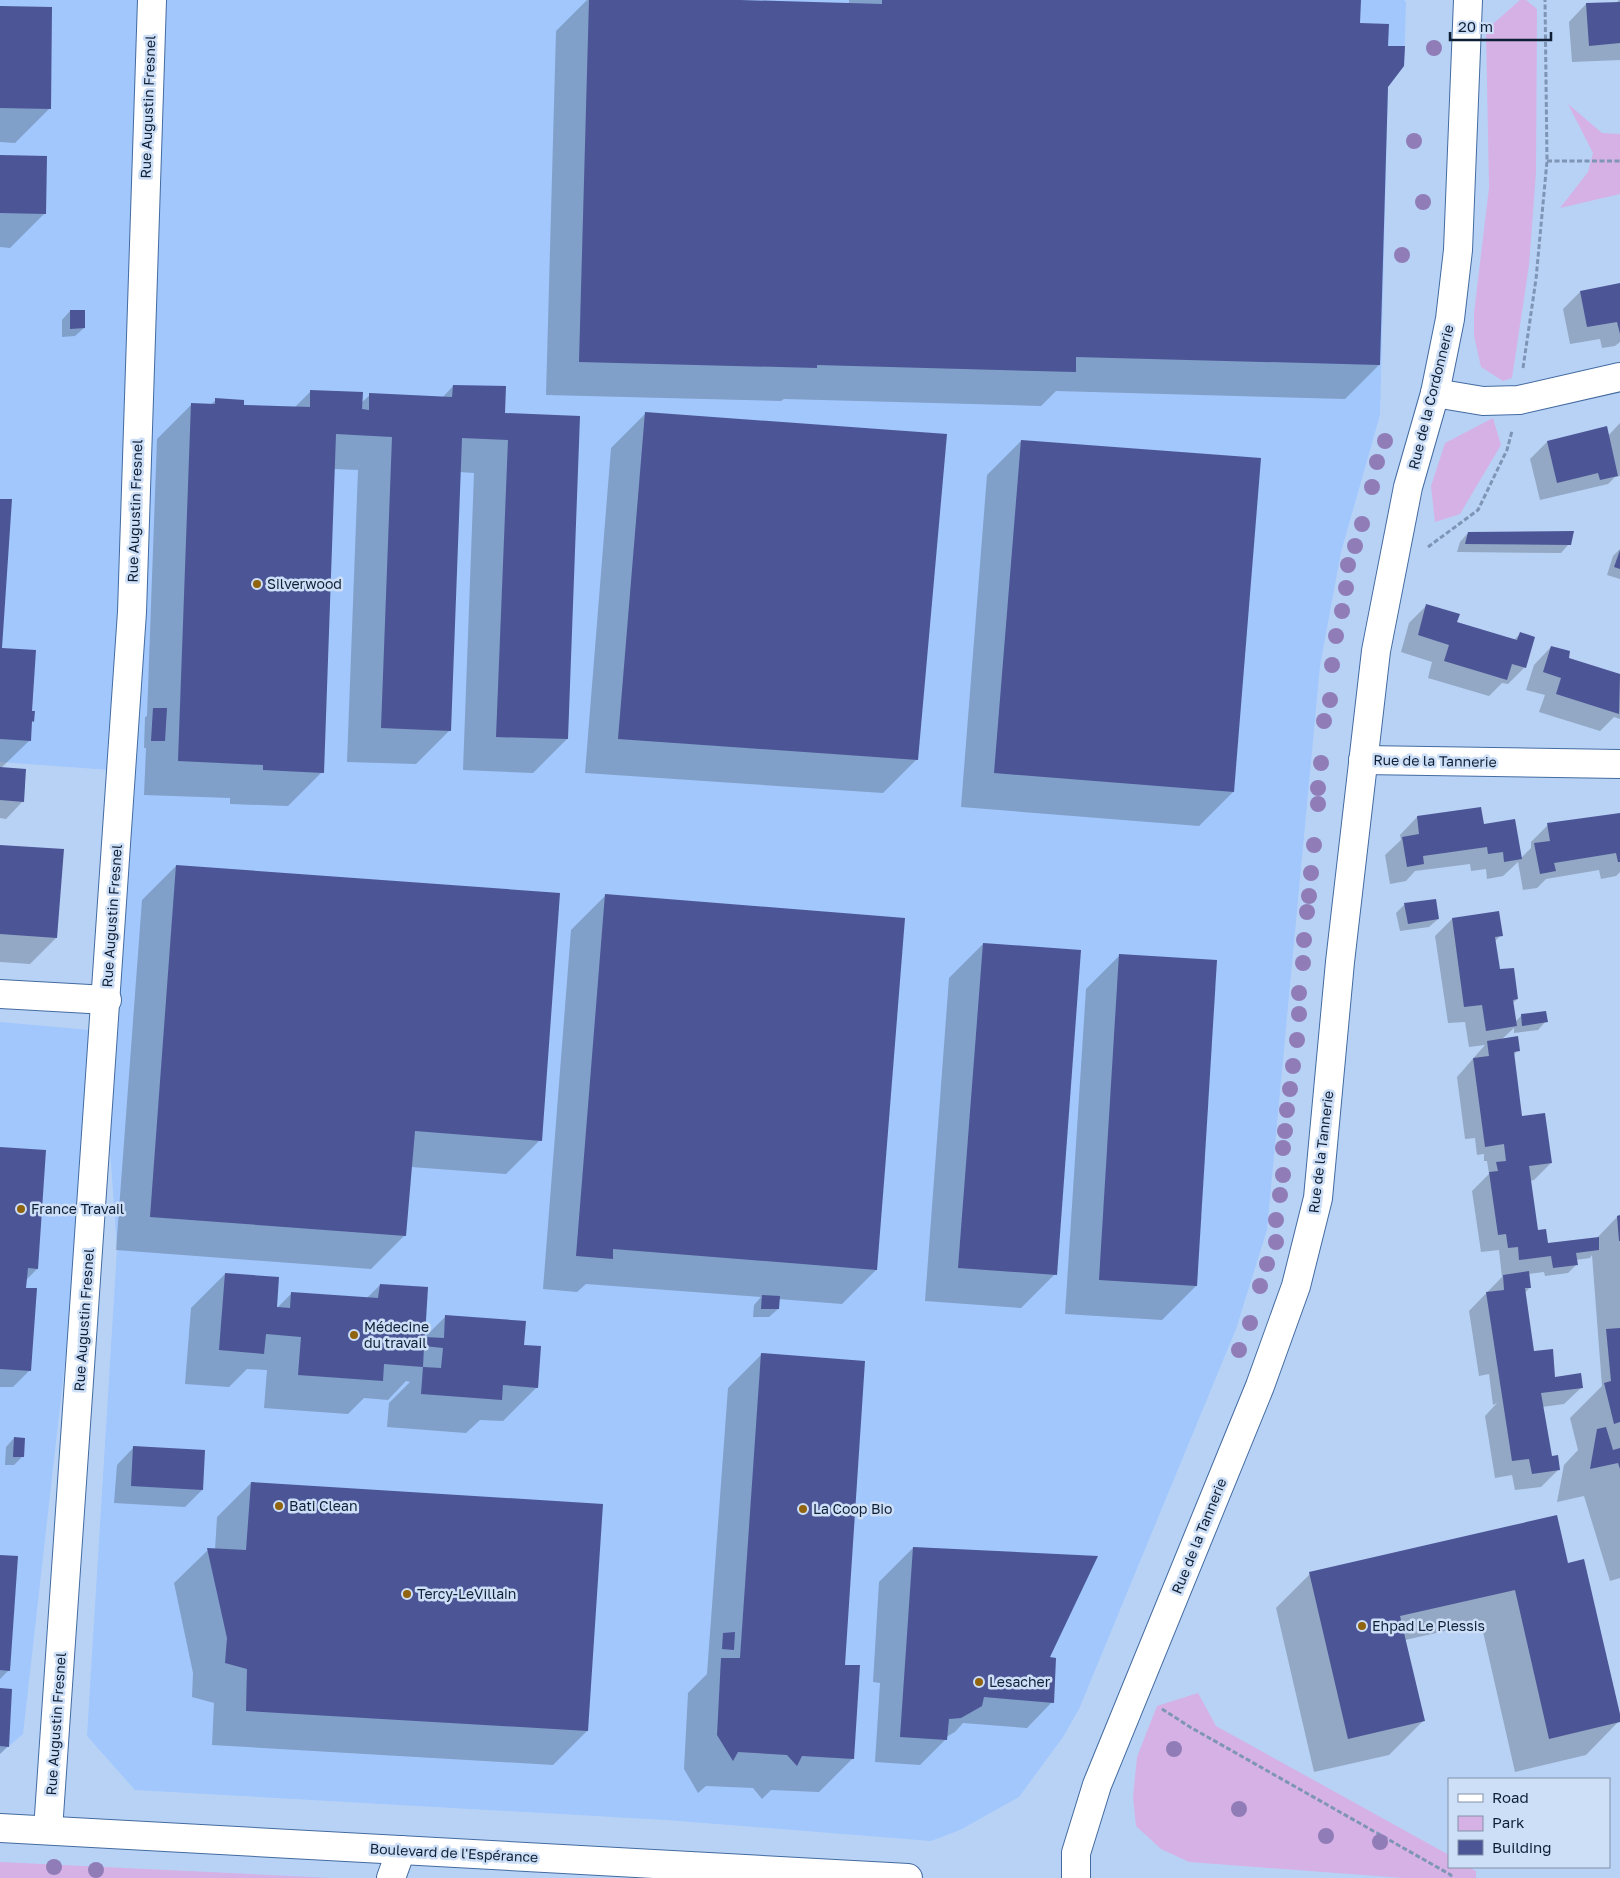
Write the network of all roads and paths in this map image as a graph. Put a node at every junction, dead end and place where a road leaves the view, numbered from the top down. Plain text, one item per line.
1 (152, 0) edge
2 (1468, 0) edge
3 (1545, 0) edge
4 (1547, 161) junction
5 (1620, 161) edge
6 (1620, 377) edge
7 (1435, 393) junction
8 (1519, 400) junction
9 (1389, 576) junction
10 (1363, 760) junction
11 (1620, 764) edge
12 (0, 994) edge
13 (106, 1000) junction
14 (1136, 1691) junction
15 (0, 1828) edge
16 (48, 1830) junction
17 (401, 1850) junction
18 (391, 1878) edge
19 (908, 1878) edge
20 (1076, 1878) edge
21 (1451, 1878) edge

1 - 13 street, Rue Augustin Fresnel
2 - 7 street, Rue de la Cordonnerie
3 - 4 path
4 - 5 path
4 - 8 path
6 - 8 street
7 - 8 street
7 - 9 street, Rue de la Cordonnerie
8 - 9 path
9 - 10 street, Rue de la Cordonnerie
10 - 11 street, Rue de la Tannerie
10 - 14 street, Rue de la Tannerie
12 - 13 street
13 - 16 street, Rue Augustin Fresnel
14 - 20 street, Rue de la Tannerie
14 - 21 path
15 - 16 street, Boulevard de l'Espérance
16 - 17 street, Boulevard de l'Espérance
17 - 18 street
17 - 19 street, Boulevard de l'Espérance

